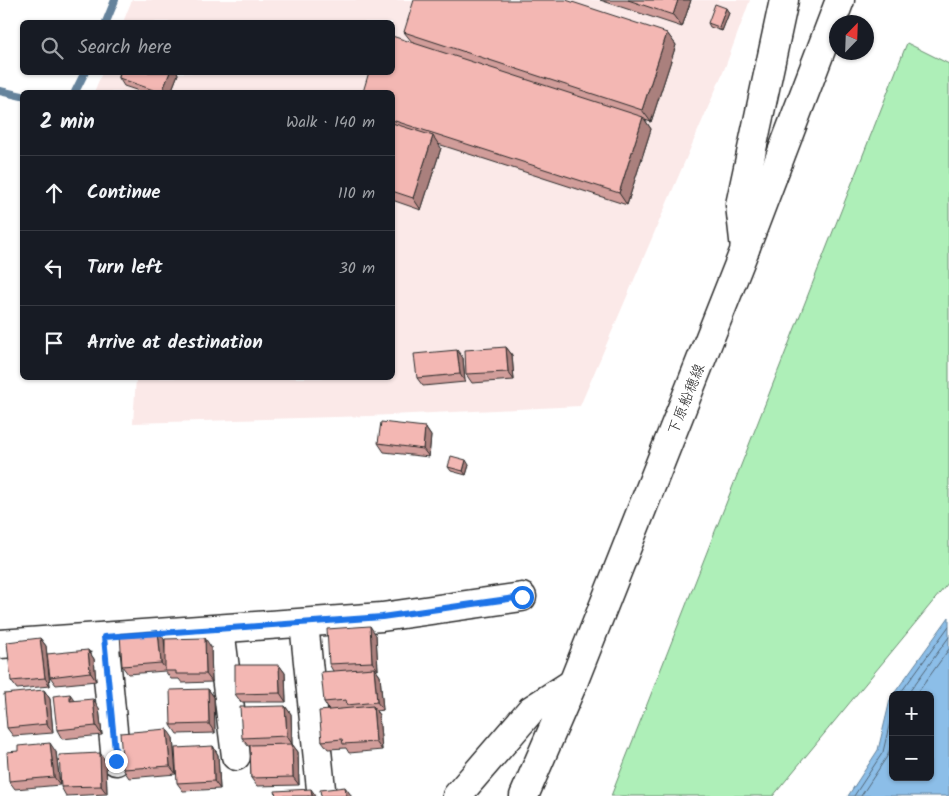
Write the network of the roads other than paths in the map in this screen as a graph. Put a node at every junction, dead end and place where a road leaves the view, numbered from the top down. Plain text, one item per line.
1 (784, 0) edge
2 (840, 0) edge
3 (746, 249) junction
4 (522, 597) dead end
5 (304, 623) junction
6 (220, 629) junction
7 (104, 637) junction
8 (0, 644) edge
9 (573, 683) junction
10 (236, 756) dead end
11 (116, 761) dead end
12 (321, 789) edge
13 (458, 796) edge
14 (524, 796) edge

1 - 3 street
2 - 3 street, 下原船穂線
3 - 9 street, 下原船穂線
4 - 5 street
5 - 6 street
5 - 12 street
6 - 7 street
6 - 10 street
7 - 8 street
7 - 11 street
9 - 13 street
9 - 14 street, 下原船穂線

